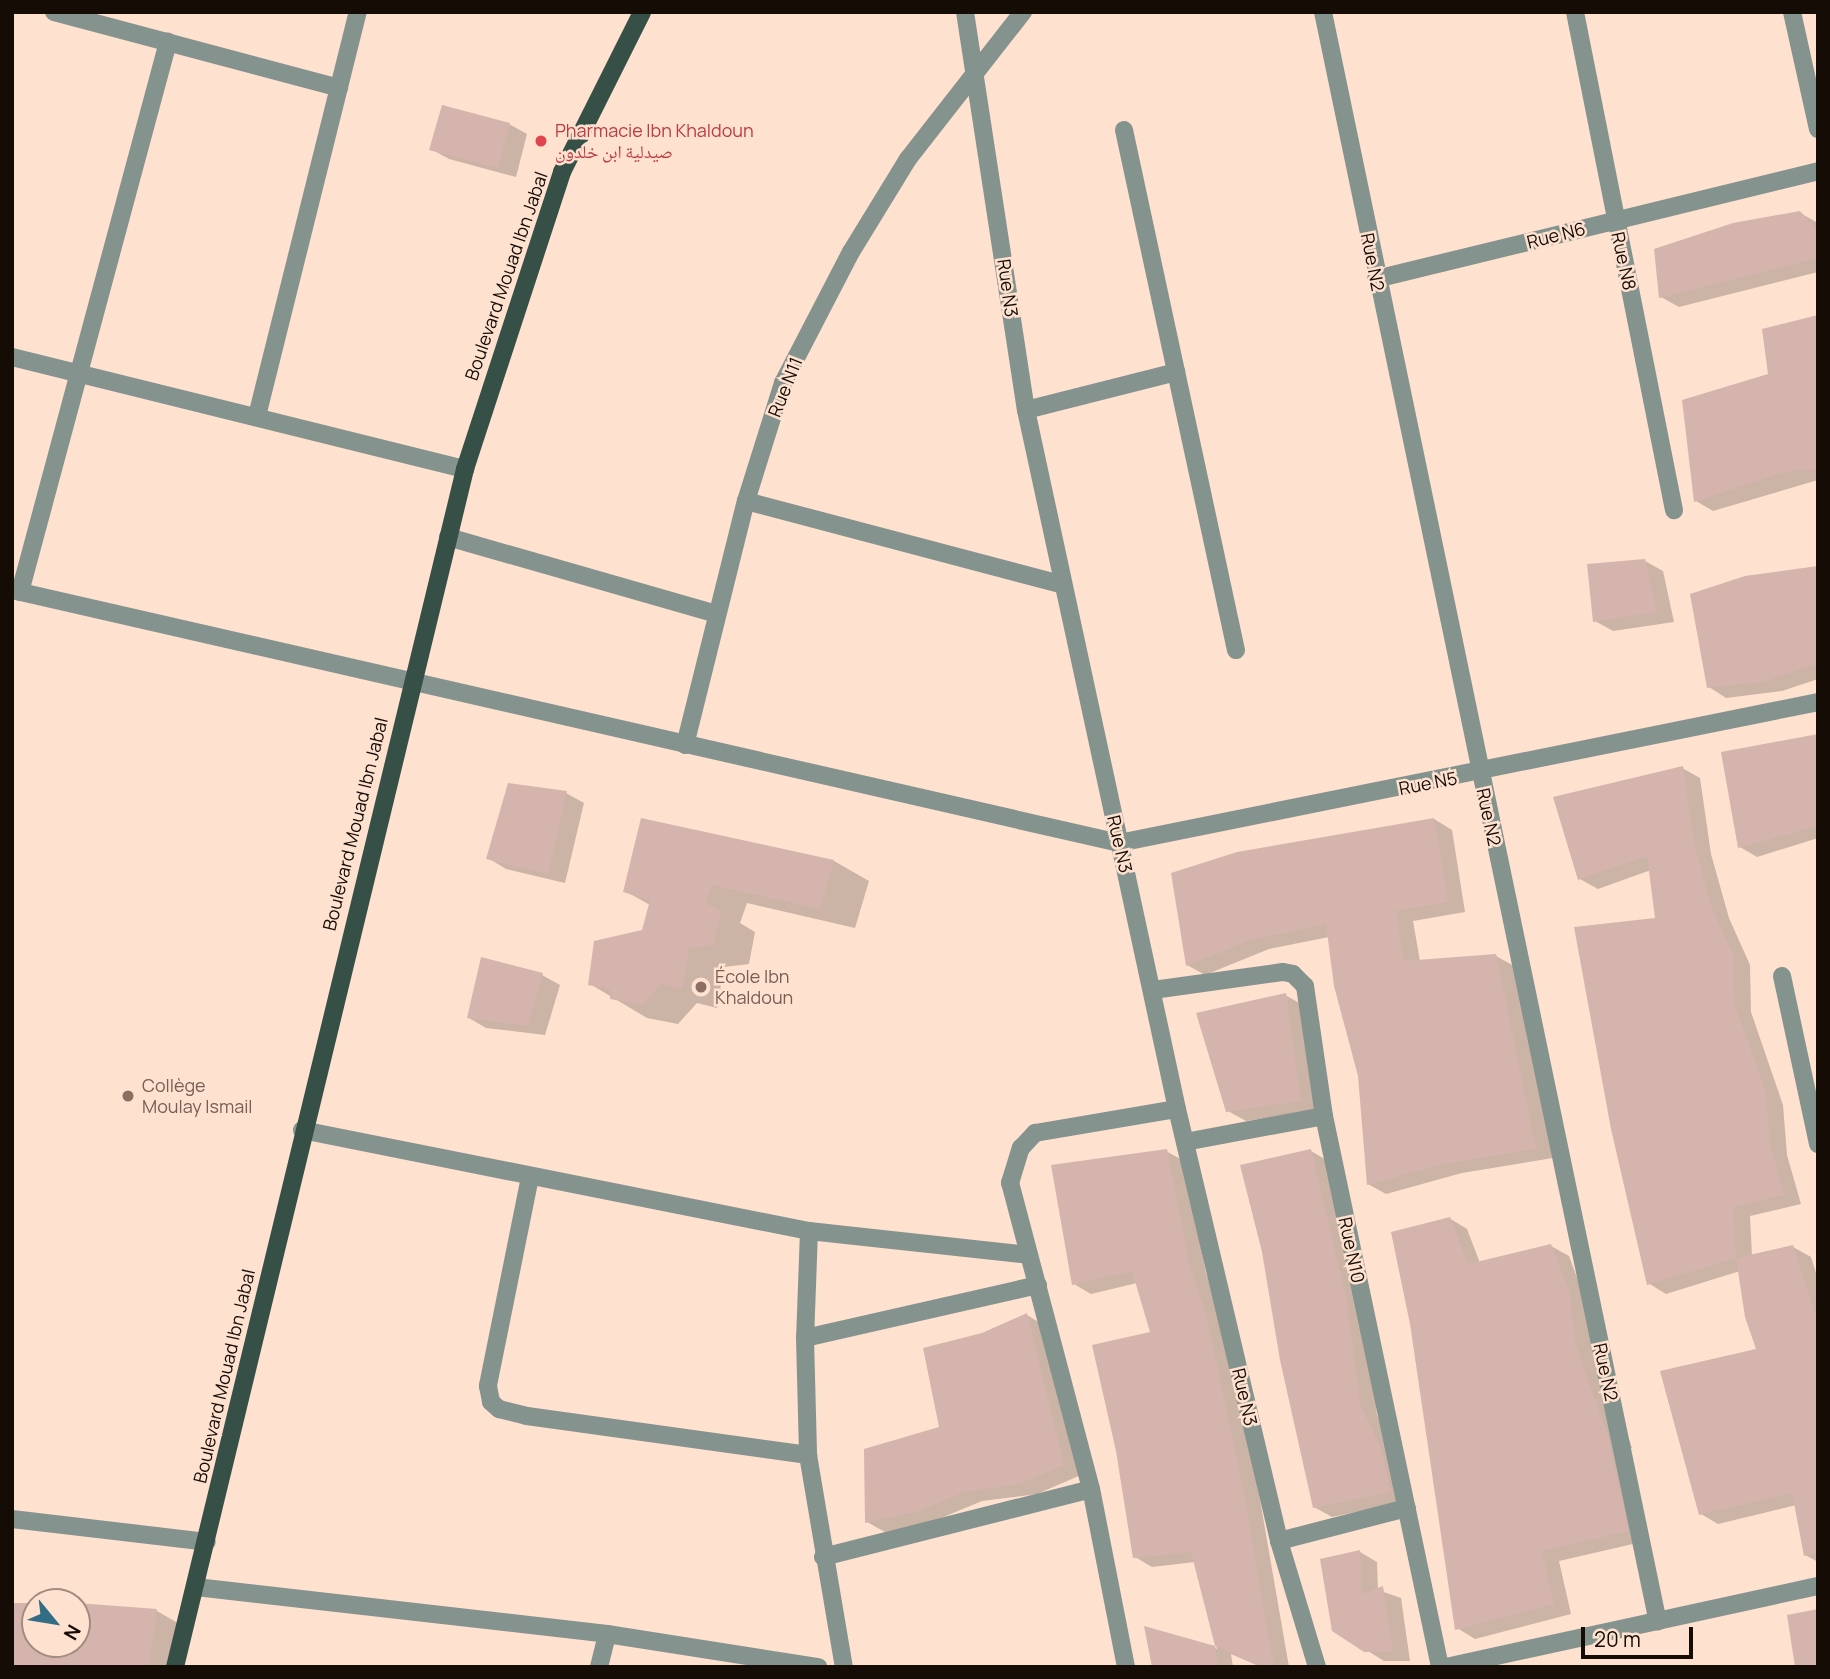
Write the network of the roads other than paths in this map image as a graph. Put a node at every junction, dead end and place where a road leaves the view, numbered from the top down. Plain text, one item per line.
1 (54, 12) edge
2 (358, 12) edge
3 (642, 12) edge
4 (965, 12) edge
5 (1023, 12) edge
6 (1323, 12) edge
7 (1575, 12) edge
8 (1792, 12) edge
9 (168, 42) junction
10 (976, 69) junction
11 (339, 88) junction
12 (1124, 130) dead end
13 (1818, 130) edge
14 (1818, 171) edge
15 (1616, 221) junction
16 (1376, 279) junction
17 (12, 357) edge
18 (1176, 372) junction
19 (78, 374) junction
20 (1026, 410) junction
21 (257, 416) junction
22 (465, 469) junction
23 (746, 501) junction
24 (1674, 510) dead end
25 (448, 537) junction
26 (1063, 585) junction
27 (16, 591) edge
28 (717, 614) junction
29 (1236, 650) dead end
30 (411, 679) junction
31 (1818, 702) edge
32 (685, 745) junction
33 (1479, 773) junction
34 (1119, 843) junction
35 (1782, 976) dead end
36 (1153, 990) junction
37 (1177, 1109) junction
38 (1324, 1116) junction
39 (302, 1130) junction
40 (1185, 1142) junction
41 (1818, 1144) edge
42 (530, 1177) junction
43 (809, 1231) junction
44 (1029, 1255) junction
45 (1038, 1285) junction
46 (805, 1338) junction
47 (808, 1455) junction
48 (1091, 1489) junction
49 (1407, 1508) junction
50 (12, 1519) edge
51 (1279, 1541) junction
52 (207, 1542) junction
53 (823, 1557) junction
54 (1818, 1586) edge
55 (196, 1587) junction
56 (1658, 1622) junction
57 (607, 1634) junction
58 (787, 1664) edge
59 (175, 1667) edge
60 (599, 1667) edge
61 (818, 1667) edge
62 (844, 1667) edge
63 (1126, 1667) edge
64 (1317, 1667) edge
65 (1443, 1667) edge

1 - 9 street
2 - 11 street
3 - 22 main road, Boulevard Mouad Ibn Jabal
4 - 10 street, Rue N3
5 - 10 street, Rue N11
6 - 16 street, Rue N2
7 - 15 street, Rue N8
8 - 13 street
9 - 11 street
9 - 19 street
10 - 20 street, Rue N3
10 - 23 street, Rue N11
11 - 21 street
12 - 18 street
14 - 15 street, Rue N6
15 - 16 street, Rue N6
15 - 24 street, Rue N8
16 - 33 street, Rue N2
17 - 19 street
18 - 20 street
18 - 29 street
19 - 21 street
19 - 27 street
20 - 26 street, Rue N3
21 - 22 street
22 - 25 main road, Boulevard Mouad Ibn Jabal
23 - 26 street
23 - 28 street, Rue N11
25 - 28 street
25 - 30 main road, Boulevard Mouad Ibn Jabal
26 - 34 street, Rue N3
27 - 30 street
28 - 32 street, Rue N11
30 - 32 street
30 - 39 main road, Boulevard Mouad Ibn Jabal
31 - 33 street, Rue N5
32 - 34 street
33 - 34 street, Rue N5
33 - 56 street, Rue N2
34 - 36 street, Rue N3
35 - 41 street
36 - 37 street, Rue N3
36 - 38 street, Rue N10
37 - 40 street, Rue N3
37 - 44 street
38 - 40 street
38 - 49 street, Rue N10
39 - 42 street
39 - 52 main road, Boulevard Mouad Ibn Jabal
40 - 51 street, Rue N3
42 - 43 street
42 - 47 street
43 - 44 street
43 - 46 street
44 - 45 street
45 - 46 street
45 - 48 street
46 - 47 street
47 - 53 street
48 - 53 street
48 - 63 street
49 - 51 street
49 - 65 street, Rue N10
50 - 52 street
51 - 64 street, Rue N3
52 - 55 main road, Boulevard Mouad Ibn Jabal
53 - 62 street
54 - 56 street
55 - 57 street
55 - 59 main road, Boulevard Mouad Ibn Jabal
56 - 65 street
57 - 58 street
57 - 60 street
58 - 61 street

